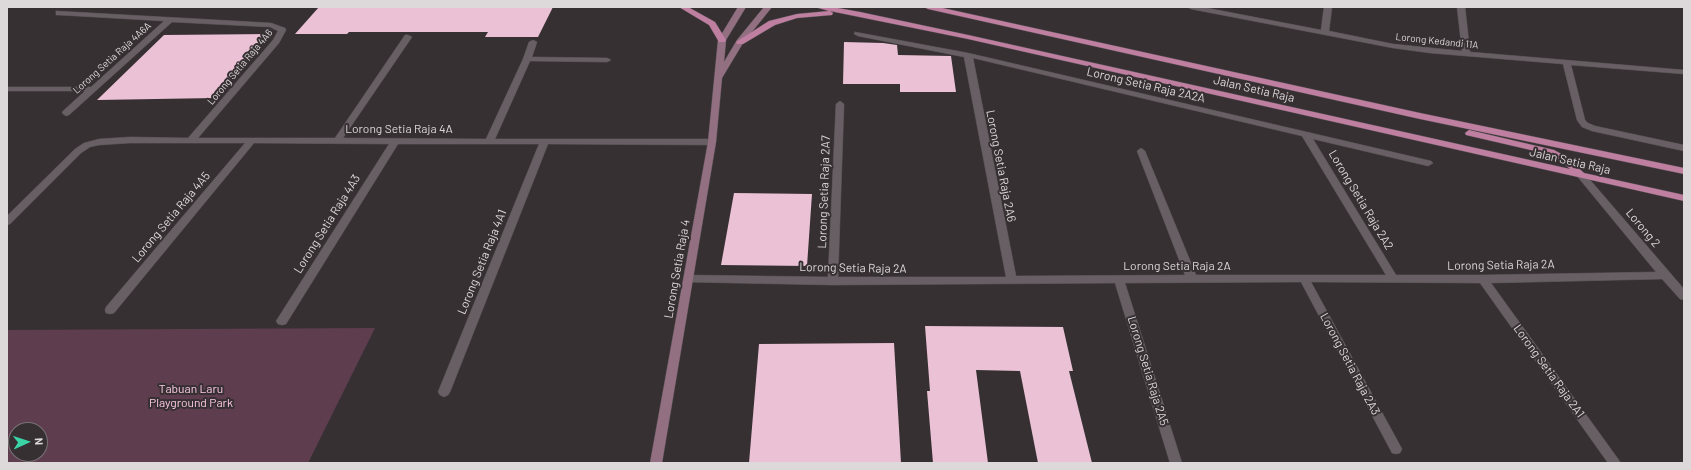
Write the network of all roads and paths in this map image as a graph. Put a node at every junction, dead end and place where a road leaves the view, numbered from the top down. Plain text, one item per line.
1 (683, 7) edge
2 (742, 7) edge
3 (768, 7) edge
4 (818, 7) edge
5 (928, 7) edge
6 (1194, 7) edge
7 (1328, 7) edge
8 (1461, 7) edge
9 (60, 13) dead end
10 (860, 14) junction
11 (171, 19) junction
12 (1324, 32) junction
13 (858, 34) dead end
14 (408, 37) dead end
15 (722, 40) junction
16 (533, 42) dead end
17 (740, 42) junction
18 (1466, 54) junction
19 (968, 55) junction
20 (527, 59) junction
21 (607, 60) dead end
22 (1566, 62) junction
23 (1684, 72) edge
24 (718, 79) junction
25 (7, 89) edge
26 (93, 89) junction
27 (840, 104) dead end
28 (66, 113) dead end
29 (1420, 116) junction
30 (1306, 135) junction
31 (191, 140) junction
32 (252, 140) junction
33 (337, 141) junction
34 (395, 141) junction
35 (489, 142) junction
36 (544, 142) junction
37 (712, 142) junction
38 (1684, 148) edge
39 (1141, 151) dead end
40 (1428, 163) dead end
41 (1684, 171) edge
42 (1582, 176) junction
43 (1684, 198) edge
44 (7, 222) edge
45 (1664, 275) junction
46 (1304, 278) junction
47 (1393, 278) junction
48 (689, 279) junction
49 (1192, 279) junction
50 (1483, 279) junction
51 (1119, 280) junction
52 (833, 281) junction
53 (1012, 281) junction
54 (1684, 296) edge
55 (110, 310) dead end
56 (282, 321) dead end
57 (444, 392) dead end
58 (1396, 449) dead end
59 (656, 463) edge
60 (1176, 463) edge
61 (1615, 463) edge

1 - 15 main road
2 - 15 street, Lorong Setia Raja 4
3 - 17 street, Lorong Setia Raja 4
4 - 10 main road, Jalan Setia Raja
5 - 29 main road, Jalan Setia Raja
6 - 12 street, Lorong Kedandi 11A
7 - 12 street
8 - 18 street
9 - 11 street, Lorong Setia Raja 4A6
10 - 17 main road
10 - 42 main road, Jalan Setia Raja
11 - 26 street, Lorong Setia Raja 4A6A
11 - 31 street, Lorong Setia Raja 4A6
12 - 18 street, Lorong Kedandi 11A
13 - 19 street, Lorong Setia Raja 2A2A
14 - 33 street
15 - 24 street, Lorong Setia Raja 4
16 - 20 street
17 - 24 street, Lorong Setia Raja 4
18 - 22 street, Lorong Kedandi 11A
19 - 30 street, Lorong Setia Raja 2A2A
19 - 53 street, Lorong Setia Raja 2A6
20 - 21 street
20 - 35 street
22 - 23 street, Lorong Kedandi 11A
22 - 38 street
24 - 37 street, Lorong Setia Raja 4
25 - 26 street
26 - 28 street, Lorong Setia Raja 4A6A
27 - 52 street, Lorong Setia Raja 2A7
29 - 41 main road, Jalan Setia Raja
29 - 42 main road
30 - 40 street, Lorong Setia Raja 2A2A
30 - 47 street, Lorong Setia Raja 2A2
31 - 32 street, Lorong Setia Raja 4A
31 - 44 street, Lorong Setia Raja 4A
32 - 33 street, Lorong Setia Raja 4A
32 - 55 street, Lorong Setia Raja 4A5
33 - 34 street, Lorong Setia Raja 4A
34 - 35 street, Lorong Setia Raja 4A
34 - 56 street, Lorong Setia Raja 4A3
35 - 36 street, Lorong Setia Raja 4A
36 - 37 street, Lorong Setia Raja 4A
36 - 57 street, Lorong Setia Raja 4A1
37 - 48 street, Lorong Setia Raja 4
39 - 49 street
42 - 43 main road, Jalan Setia Raja
42 - 45 street, Lorong 2
45 - 50 street, Lorong Setia Raja 2A
45 - 54 street, Lorong 2
46 - 47 street, Lorong Setia Raja 2A
46 - 49 street, Lorong Setia Raja 2A
46 - 58 street, Lorong Setia Raja 2A3
47 - 50 street, Lorong Setia Raja 2A
48 - 52 street, Lorong Setia Raja 2A
48 - 59 street, Lorong Setia Raja 4
49 - 51 street, Lorong Setia Raja 2A
50 - 61 street, Lorong Setia Raja 2A1
51 - 53 street, Lorong Setia Raja 2A
51 - 60 street, Lorong Setia Raja 2A5
52 - 53 street, Lorong Setia Raja 2A

